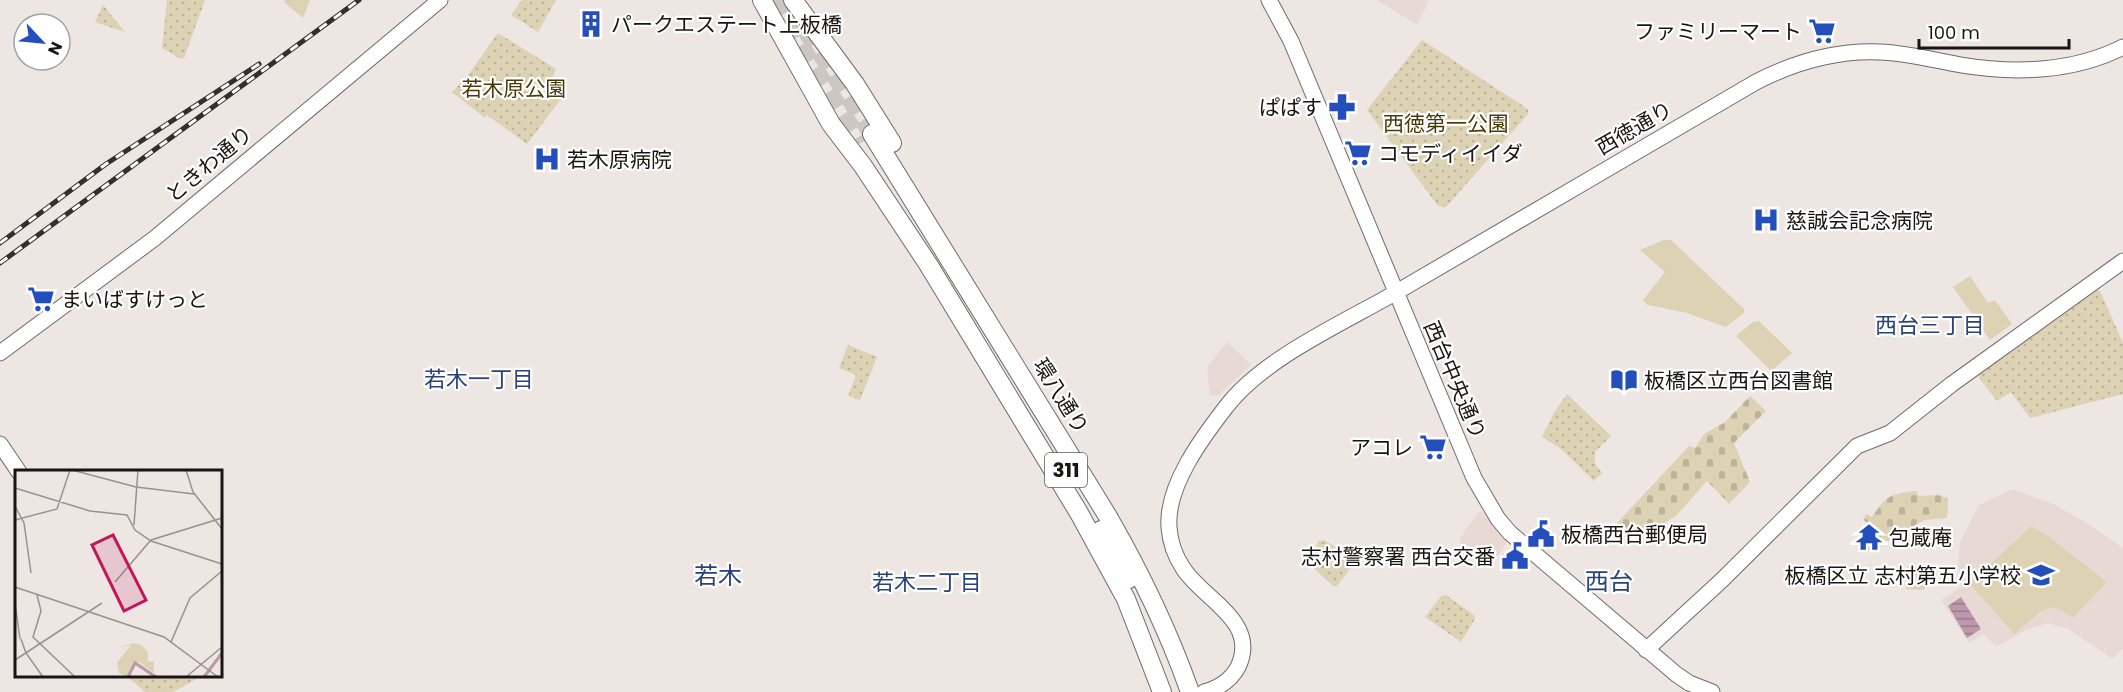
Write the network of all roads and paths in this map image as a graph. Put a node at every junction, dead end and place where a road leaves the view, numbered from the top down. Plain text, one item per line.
1 (440, 0) edge
2 (762, 0) edge
3 (793, 0) edge
4 (1269, 0) edge
5 (2123, 47) edge
6 (2123, 261) edge
7 (932, 262) junction
8 (1396, 292) junction
9 (987, 318) junction
10 (0, 353) edge
11 (1004, 380) junction
12 (0, 444) edge
13 (17, 470) edge
14 (1646, 650) junction
15 (1162, 692) edge
16 (1173, 692) edge
17 (1190, 692) edge
18 (1204, 692) edge
19 (1712, 692) edge

1 - 10 street, ときわ通り
2 - 7 main road
3 - 9 main road
4 - 8 street, 西台中央通り
5 - 8 street, 西徳通り
6 - 14 street
7 - 9 main road, 環八通り / 311
7 - 11 main road, 環八通り / 311
7 - 11 main road
8 - 14 street, 西台中央通り
8 - 18 street, 西徳通り
9 - 17 main road, 環八通り / 311
11 - 15 main road
11 - 16 main road, 環八通り / 311
12 - 13 street
14 - 19 street, 西台中央通り

